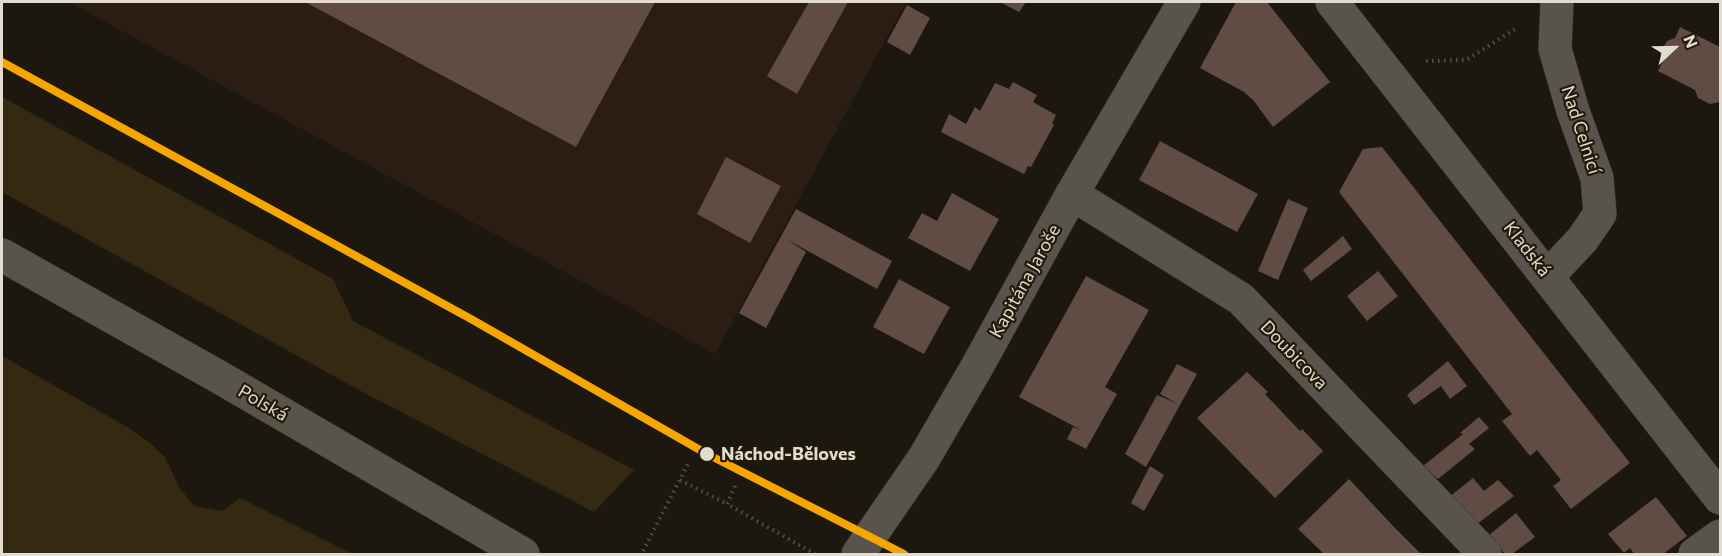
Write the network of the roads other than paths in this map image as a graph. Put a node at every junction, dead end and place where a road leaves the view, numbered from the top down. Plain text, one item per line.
1 (1184, 2) edge
2 (1332, 2) edge
3 (1556, 2) edge
4 (1072, 194) junction
5 (2, 255) edge
6 (1548, 276) junction
7 (1720, 498) edge
8 (1720, 536) edge
9 (864, 545) edge
10 (523, 555) edge
11 (1485, 555) edge
12 (1695, 555) edge

1 - 4 street, Kapitána Jaroše
2 - 6 street, Kladská
3 - 6 street, Nad Celnicí
4 - 9 street, Kapitána Jaroše
4 - 11 street, Doubicova
5 - 10 main road, Polská
6 - 7 street, Kladská
8 - 12 street

